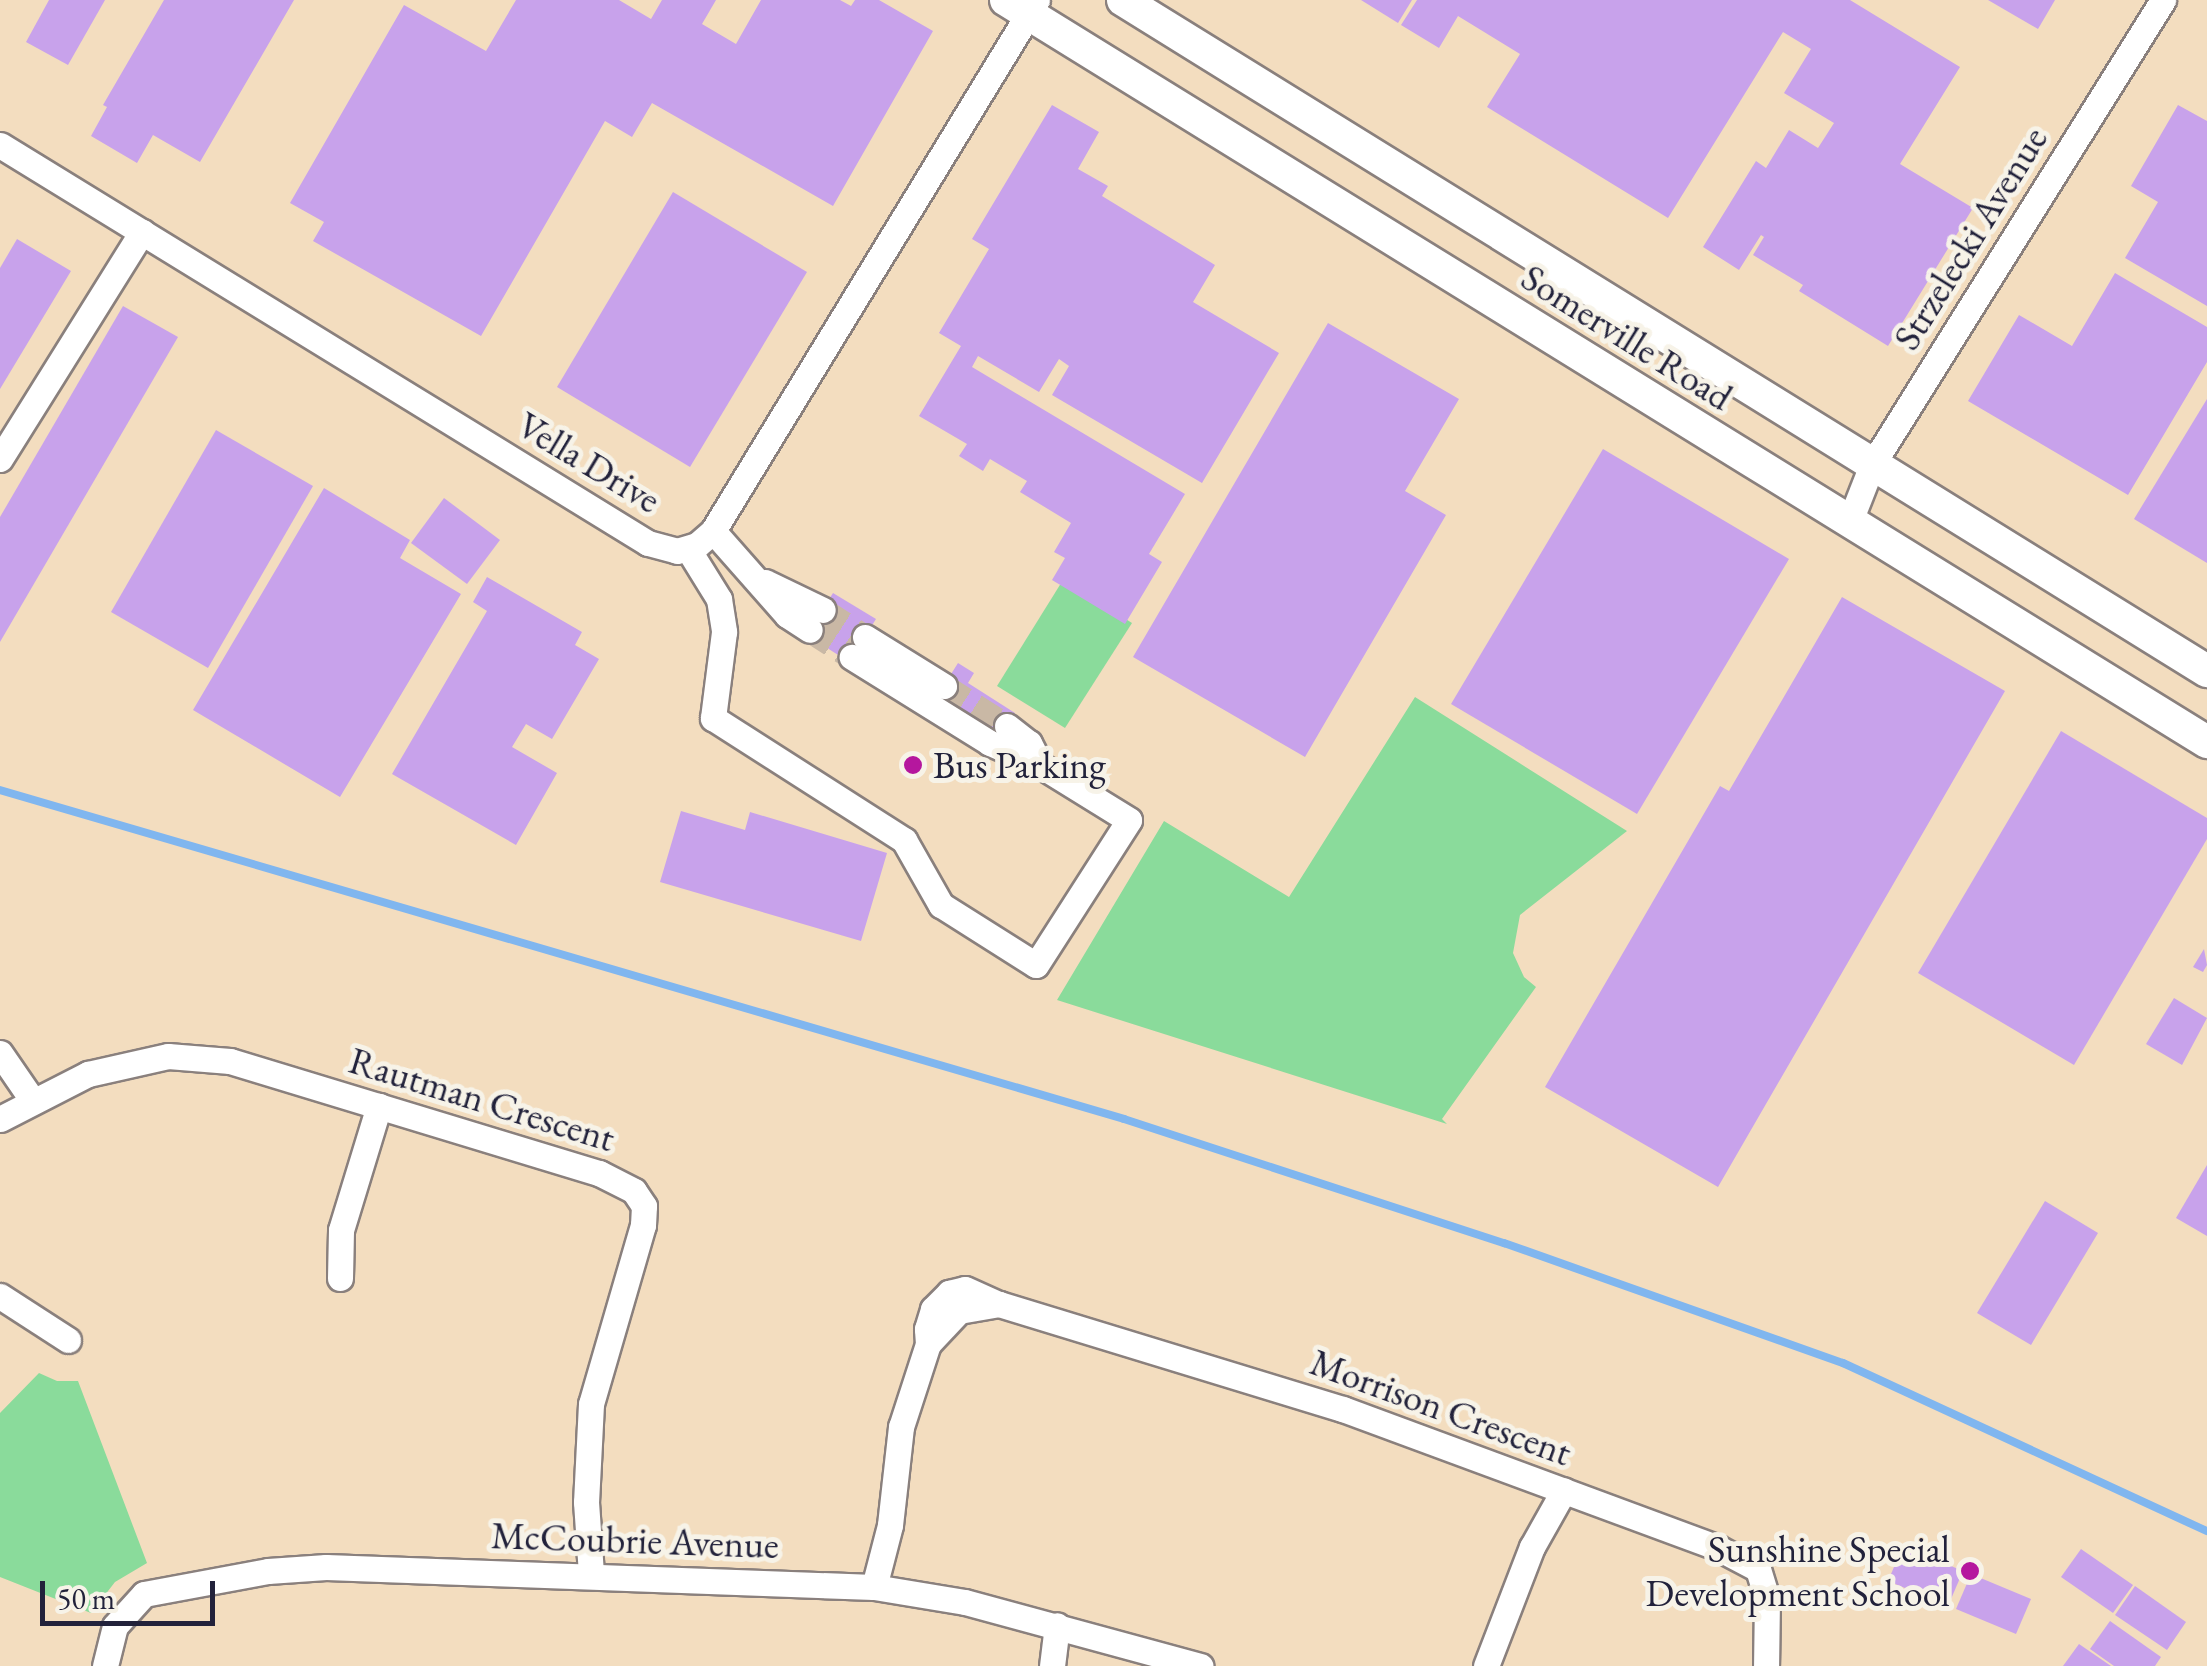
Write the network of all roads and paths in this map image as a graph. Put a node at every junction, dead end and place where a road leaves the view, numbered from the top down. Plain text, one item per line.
1 (1123, 0) edge
2 (2163, 0) edge
3 (1024, 5) edge
4 (0, 145) edge
5 (142, 232) junction
6 (0, 459) edge
7 (1872, 465) junction
8 (1850, 521) junction
9 (714, 532) junction
10 (688, 549) junction
11 (816, 620) tunnel mouth
12 (2207, 671) edge
13 (944, 686) tunnel mouth
14 (1007, 726) tunnel mouth
15 (2207, 742) edge
16 (1040, 764) junction
17 (0, 1053) edge
18 (33, 1101) junction
19 (379, 1106) junction
20 (0, 1119) edge
21 (340, 1278) dead end
22 (0, 1296) edge
23 (68, 1340) dead end
24 (1555, 1487) junction
25 (582, 1574) junction
26 (886, 1589) junction
27 (1067, 1628) junction
28 (105, 1666) edge
29 (1052, 1666) edge
30 (1064, 1666) edge
31 (1200, 1666) edge
32 (1486, 1666) edge
33 (1766, 1666) edge

1 - 7 main road, Somerville Road
2 - 7 street, Strzelecki Avenue
3 - 8 main road, Somerville Road
3 - 9 street, Vella Drive
4 - 5 street, Vella Drive
5 - 6 street
5 - 10 street, Vella Drive
7 - 8 street, Strzelecki Avenue
7 - 12 main road, Somerville Road
8 - 15 main road, Somerville Road
9 - 10 street, Vella Drive
9 - 11 street
10 - 16 street
13 - 16 street
14 - 16 street
17 - 18 street
18 - 19 street, Rautman Crescent
18 - 20 street, Rautman Crescent
19 - 21 street
19 - 25 street, Rautman Crescent
22 - 23 street
24 - 26 street, Morrison Crescent
24 - 32 street
24 - 33 street, Morrison Crescent
25 - 26 street, McCoubrie Avenue
25 - 28 street, McCoubrie Avenue
26 - 27 street, McCoubrie Avenue
27 - 29 street
27 - 30 street
27 - 31 street, McCoubrie Avenue

